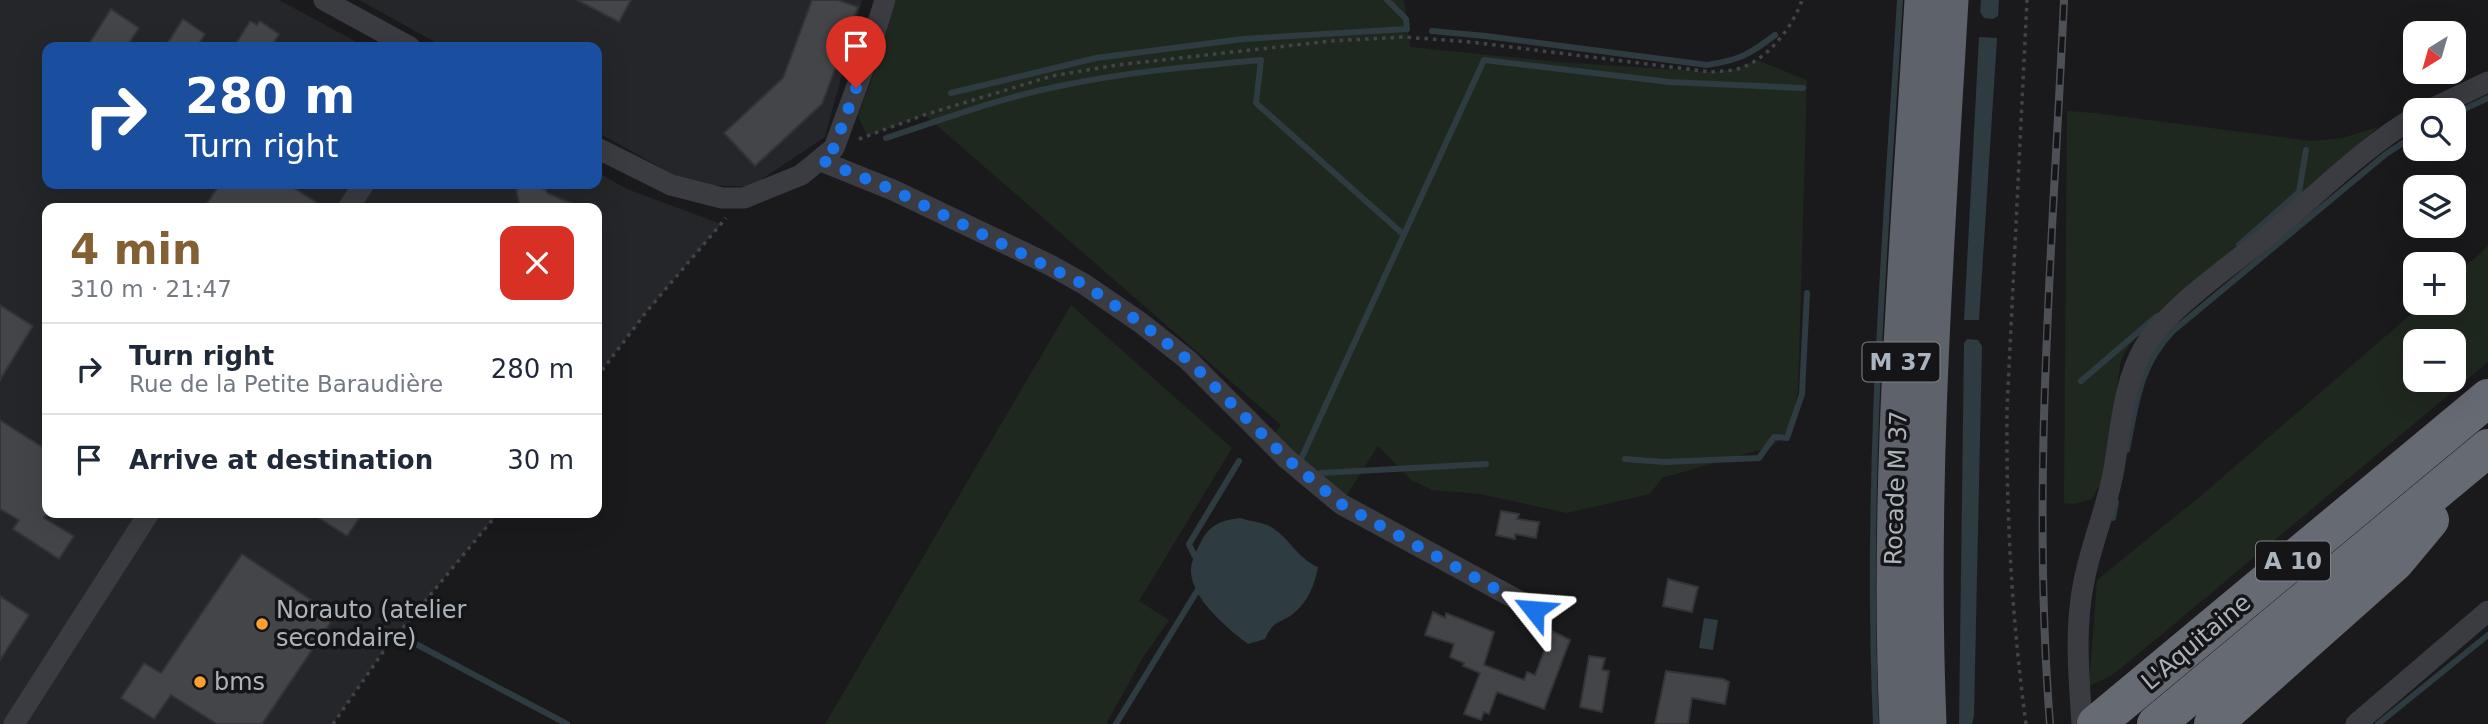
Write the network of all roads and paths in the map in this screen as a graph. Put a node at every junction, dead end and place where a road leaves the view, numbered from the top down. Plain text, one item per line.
1 (324, 0) edge
2 (885, 0) edge
3 (1802, 0) edge
4 (1922, 0) edge
5 (1951, 0) edge
6 (2027, 0) edge
7 (401, 42) edge
8 (2488, 82) edge
9 (2454, 98) edge
10 (2403, 125) edge
11 (602, 151) edge
12 (827, 154) junction
13 (744, 198) junction
14 (602, 370) edge
15 (2488, 398) edge
16 (2488, 450) edge
17 (146, 518) edge
18 (494, 518) edge
19 (1534, 610) dead end
20 (2488, 611) edge
21 (13, 724) edge
22 (333, 724) edge
23 (1897, 724) edge
24 (1929, 724) edge
25 (2026, 724) edge
26 (2092, 724) edge
27 (2156, 724) edge
28 (2213, 724) edge
29 (2356, 724) edge

1 - 7 street
2 - 12 street
3 - 12 path
4 - 23 highway, Rocade M 37 / M 37
5 - 24 highway, Rocade M 37 / M 37
6 - 25 path
8 - 9 street
10 - 26 street
11 - 13 street
12 - 13 street
12 - 19 street
13 - 14 path
15 - 26 highway, L'Aquitaine / A 10
16 - 27 highway, L'Aquitaine / A 10
16 - 28 highway
17 - 21 street
18 - 22 path
20 - 29 street

